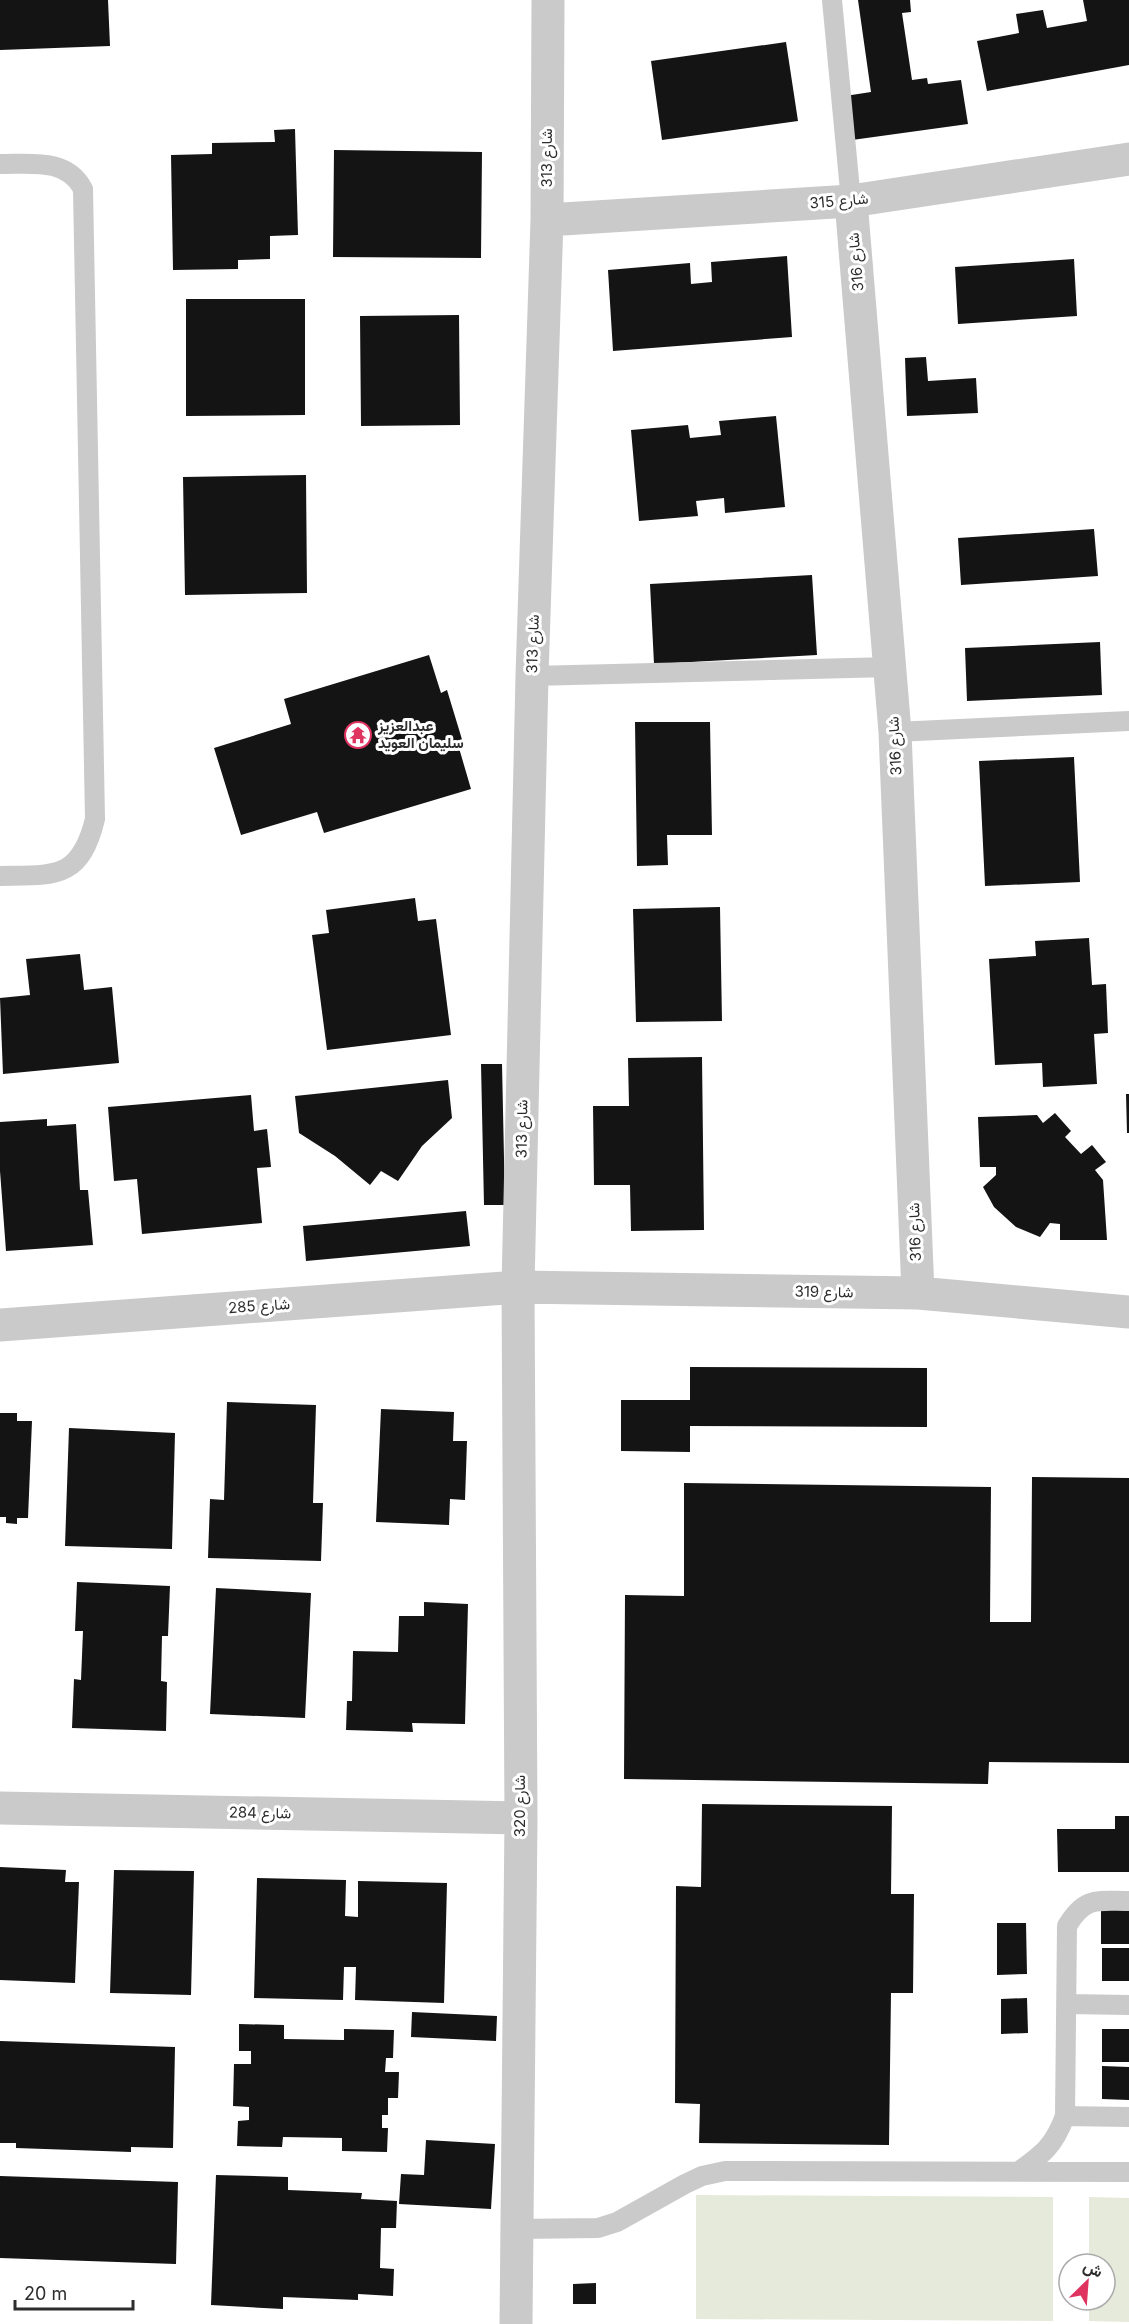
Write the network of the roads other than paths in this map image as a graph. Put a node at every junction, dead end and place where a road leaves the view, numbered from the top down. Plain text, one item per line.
1 (548, 0) edge
2 (831, 0) edge
3 (1129, 159) edge
4 (0, 164) edge
5 (851, 201) junction
6 (547, 220) junction
7 (890, 667) junction
8 (531, 676) junction
9 (1129, 721) edge
10 (895, 732) junction
11 (0, 876) edge
12 (518, 1287) junction
13 (918, 1293) junction
14 (1129, 1312) edge
15 (0, 1325) edge
16 (0, 1808) edge
17 (520, 1818) junction
18 (1129, 1901) edge
19 (1067, 2004) junction
20 (1129, 2005) edge
21 (1065, 2116) junction
22 (1129, 2116) edge
23 (1018, 2172) junction
24 (1129, 2172) edge
25 (517, 2229) junction
26 (516, 2324) edge

1 - 6 street, شارع 313
2 - 5 lane
3 - 5 street, شارع 315
4 - 11 lane
5 - 6 street, شارع 315
5 - 7 street, شارع 316
6 - 8 street, شارع 313
7 - 8 lane
7 - 10 street, شارع 316
8 - 12 street, شارع 313
9 - 10 lane
10 - 13 street, شارع 316
12 - 13 street, شارع 319
12 - 15 street, شارع 285
12 - 17 street, شارع 320
13 - 14 street, شارع 319
16 - 17 street, شارع 284
17 - 25 street, شارع 320
18 - 19 lane
19 - 20 lane
19 - 21 lane
21 - 22 lane
21 - 23 lane
23 - 24 lane
23 - 25 lane
25 - 26 street, شارع 320

